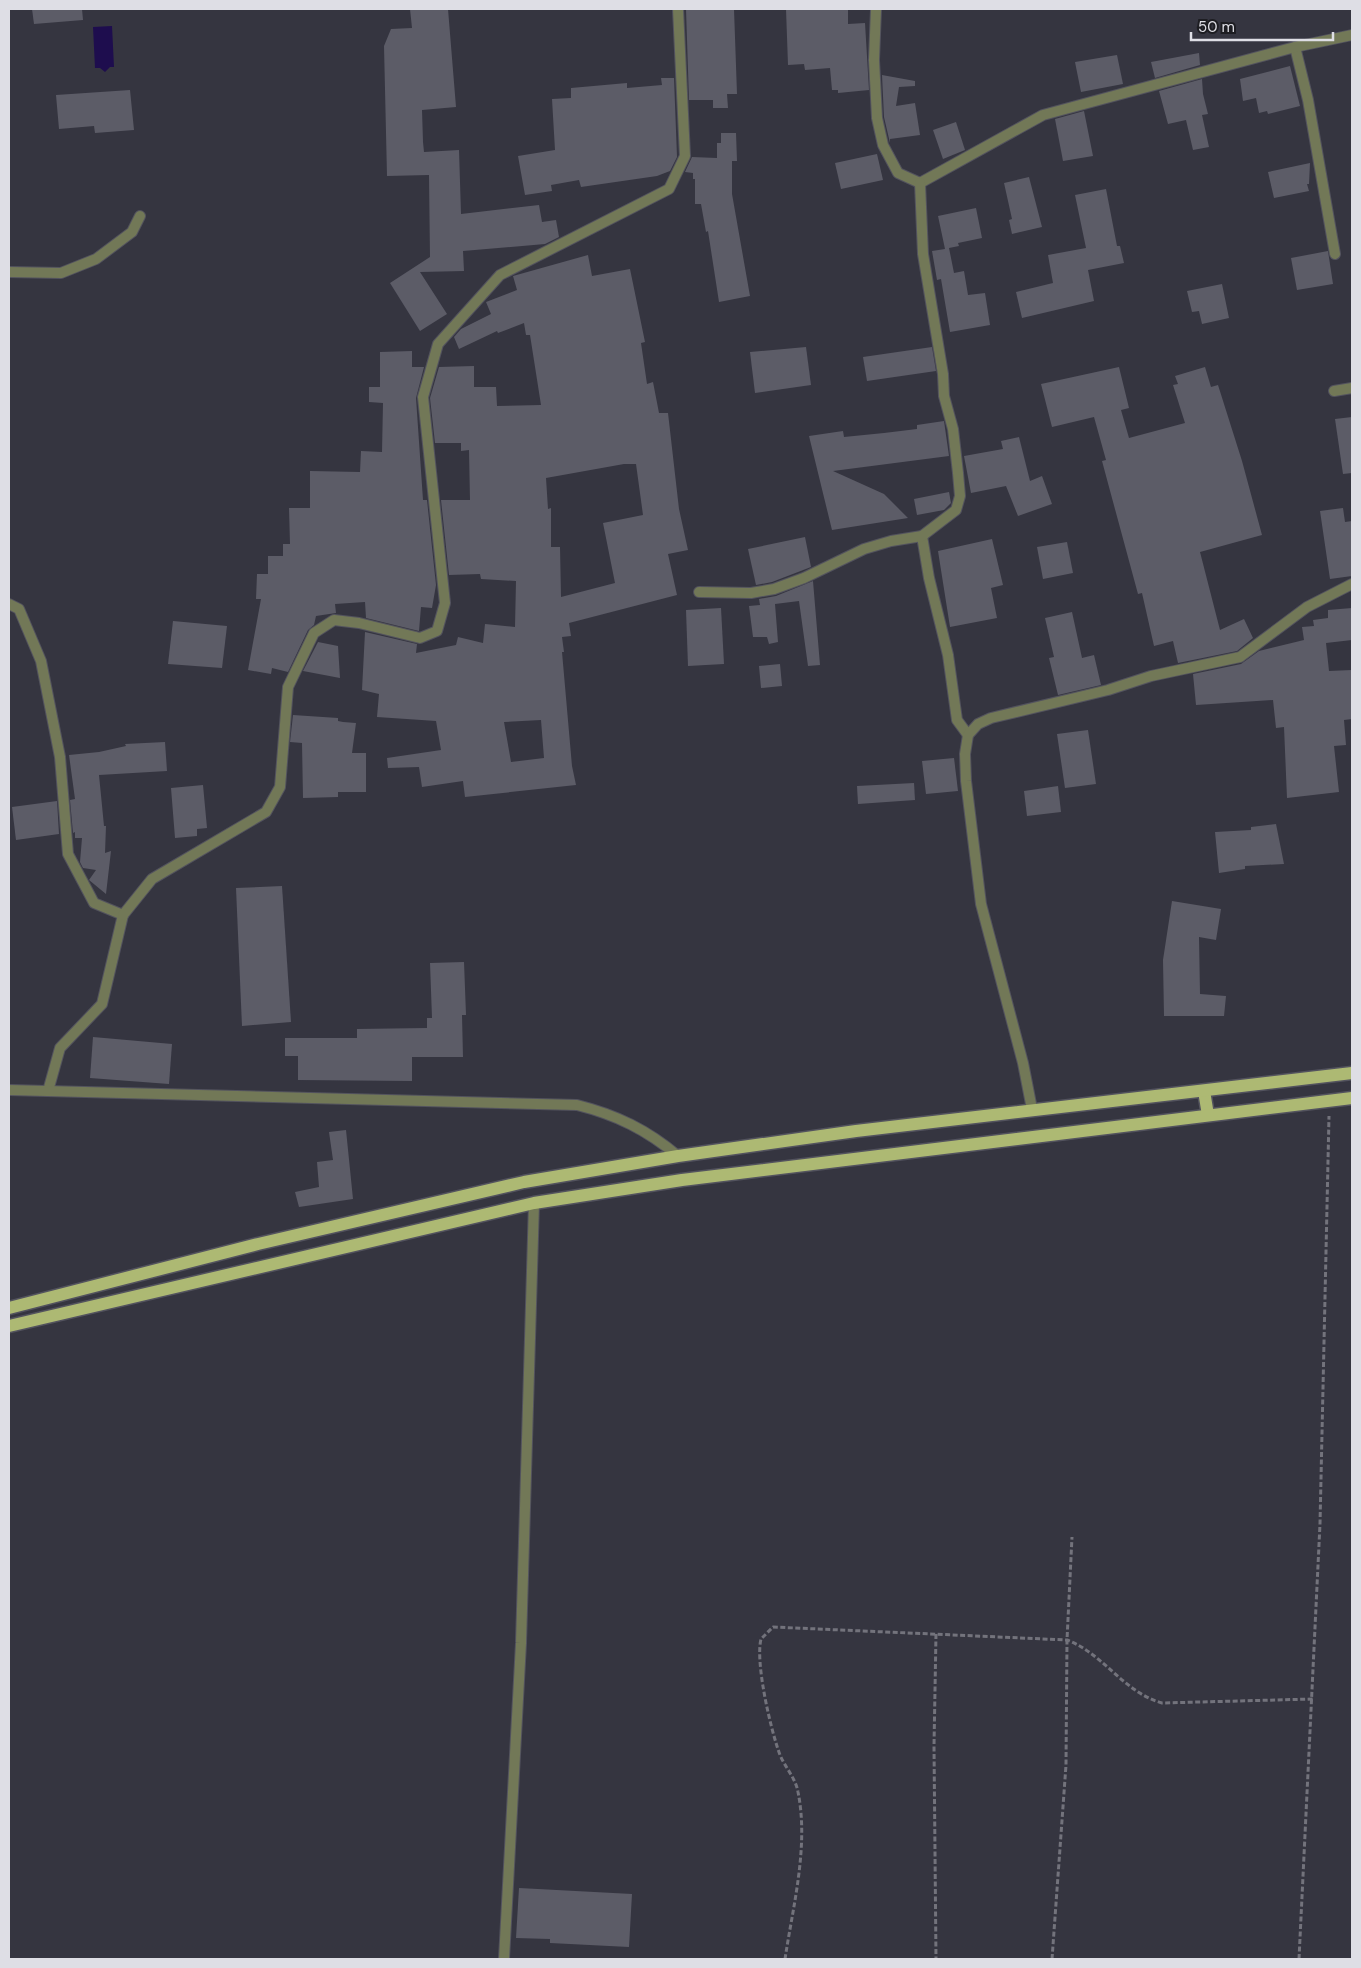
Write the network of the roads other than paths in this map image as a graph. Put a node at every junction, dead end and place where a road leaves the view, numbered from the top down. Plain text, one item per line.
1 (678, 9) edge
2 (876, 9) edge
3 (1352, 35) edge
4 (1295, 47) junction
5 (920, 183) junction
6 (140, 216) dead end
7 (1336, 254) dead end
8 (9, 272) edge
9 (1352, 388) edge
10 (1334, 391) dead end
11 (922, 536) junction
12 (1352, 584) edge
13 (699, 592) dead end
14 (9, 604) edge
15 (968, 735) junction
16 (123, 915) junction
17 (1352, 1073) edge
18 (9, 1090) edge
19 (48, 1091) junction
20 (1204, 1091) junction
21 (1352, 1098) edge
22 (1032, 1109) junction
23 (1208, 1115) junction
24 (678, 1156) junction
25 (682, 1180) junction
26 (534, 1203) junction
27 (9, 1308) edge
28 (9, 1326) edge
29 (504, 1959) edge

1 - 16 street
2 - 5 street
3 - 4 street
4 - 5 street
4 - 7 street
5 - 11 street
6 - 8 street
9 - 10 street
11 - 13 street
11 - 15 street
12 - 15 street
14 - 16 street
15 - 22 street
16 - 19 street
17 - 20 main road
18 - 19 street
19 - 24 street
20 - 22 main road
20 - 23 main road
21 - 23 main road
22 - 24 main road
23 - 25 main road
24 - 25 main road
24 - 27 main road
25 - 26 main road
26 - 28 main road
26 - 29 street

